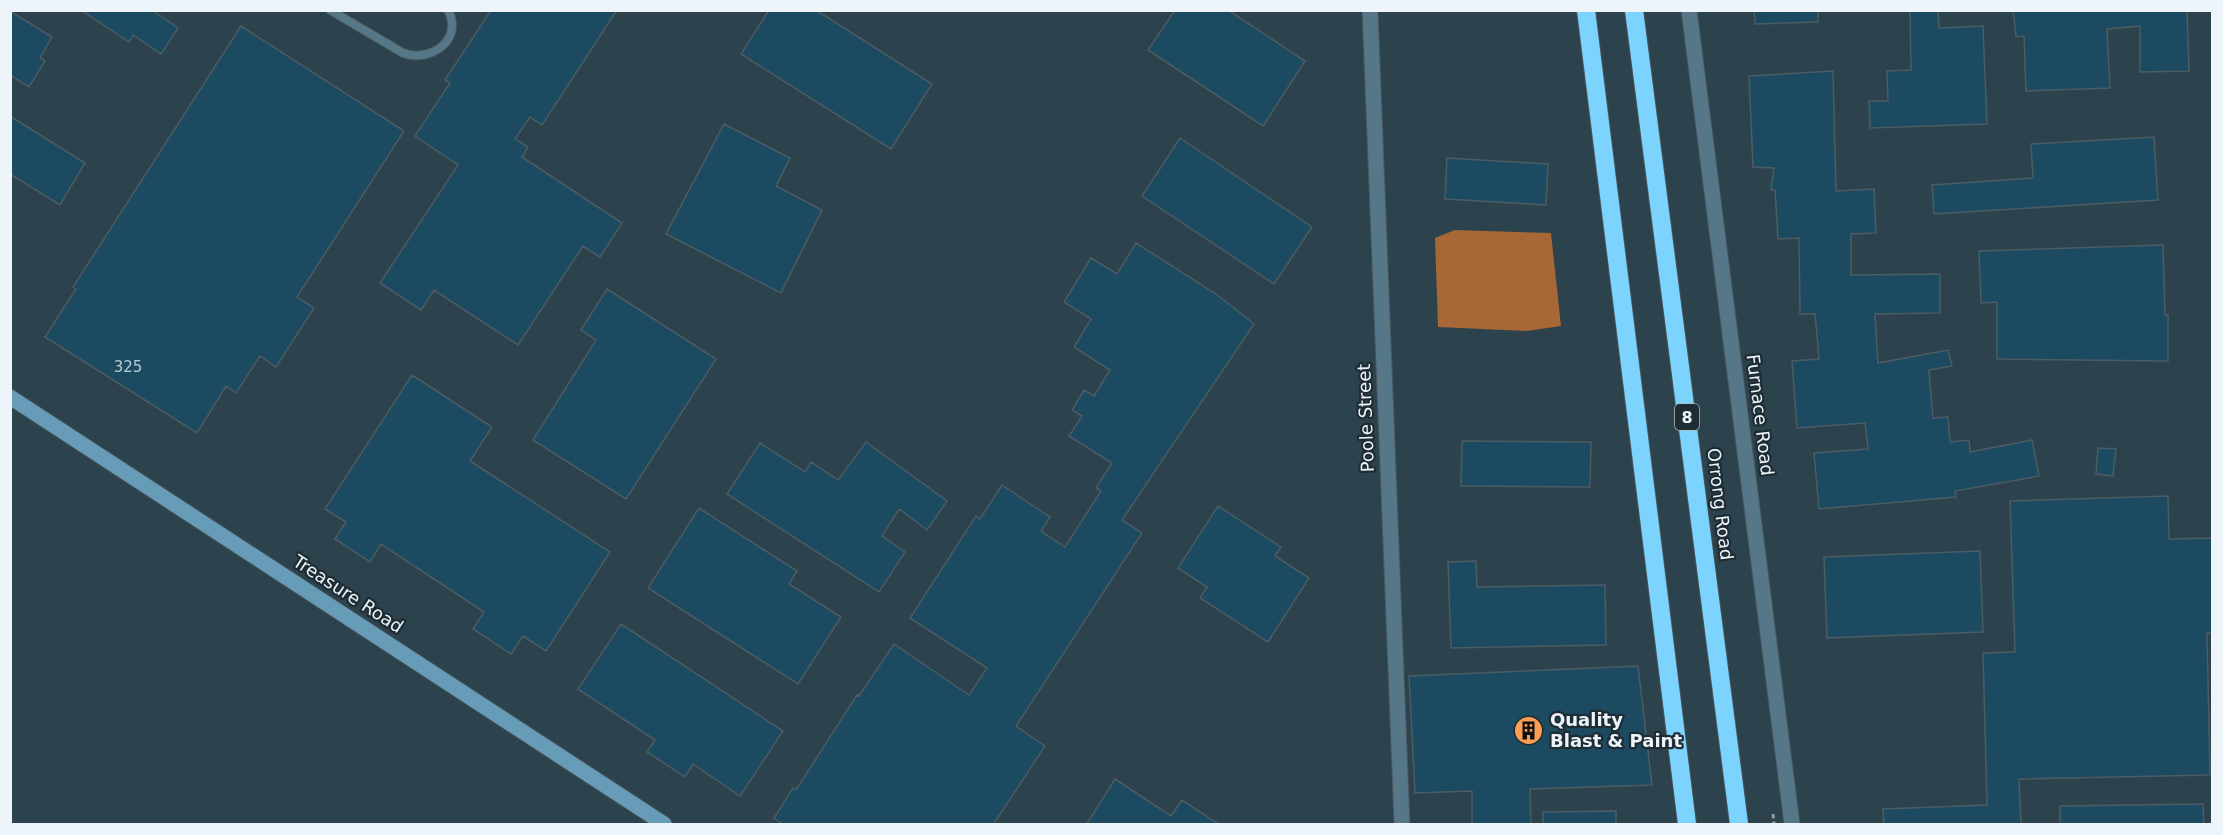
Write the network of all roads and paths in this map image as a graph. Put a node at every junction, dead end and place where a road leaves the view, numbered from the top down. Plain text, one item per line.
1 (330, 10) edge
2 (448, 10) edge
3 (1370, 10) edge
4 (1586, 10) edge
5 (1634, 10) edge
6 (1689, 10) edge
7 (10, 397) edge
8 (664, 825) edge
9 (1402, 825) edge
10 (1688, 825) edge
11 (1739, 825) edge
12 (1792, 825) edge

1 - 2 lane
3 - 9 street, Poole Street
4 - 10 highway
5 - 11 highway, Orrong Road / 8
6 - 12 street, Furnace Road
7 - 8 street, Treasure Road

